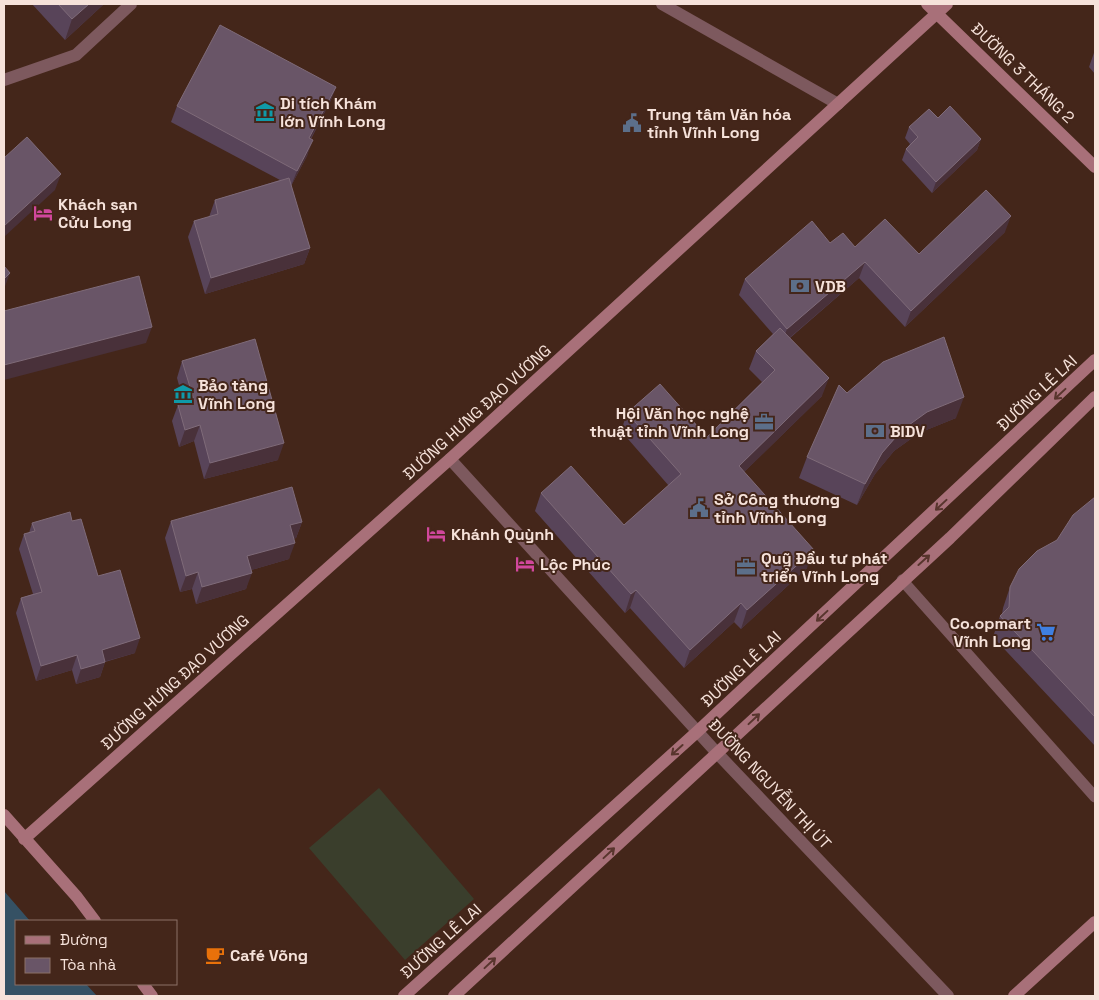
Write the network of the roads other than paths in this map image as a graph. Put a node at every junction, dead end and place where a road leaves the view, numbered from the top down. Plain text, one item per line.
1 (131, 4) edge
2 (662, 4) edge
3 (927, 4) edge
4 (946, 4) edge
5 (937, 13) junction
6 (4, 80) edge
7 (838, 104) junction
8 (1095, 167) edge
9 (1095, 360) edge
10 (1095, 397) edge
11 (450, 458) junction
12 (902, 580) junction
13 (698, 731) junction
14 (718, 753) junction
15 (1095, 798) edge
16 (4, 815) edge
17 (24, 839) junction
18 (94, 920) edge
19 (1095, 922) edge
20 (143, 985) edge
21 (152, 996) edge
22 (404, 996) edge
23 (454, 996) edge
24 (948, 996) edge
25 (1014, 996) edge

1 - 6 street
2 - 7 street
3 - 5 street, ĐƯỜNG 3 THÁNG 2
4 - 5 street, ĐƯỜNG HƯNG ĐẠO VƯƠNG
5 - 7 street, ĐƯỜNG HƯNG ĐẠO VƯƠNG
5 - 8 street, ĐƯỜNG 3 THÁNG 2
7 - 11 street, ĐƯỜNG HƯNG ĐẠO VƯƠNG
9 -> 13 street, ĐƯỜNG LÊ LAI
12 -> 10 street
11 - 13 street, ĐƯỜNG NGUYỄN THỊ ÚT
11 - 17 street, ĐƯỜNG HƯNG ĐẠO VƯƠNG
14 -> 12 street
12 - 15 lane
13 - 14 street, ĐƯỜNG NGUYỄN THỊ ÚT
13 -> 22 street, ĐƯỜNG LÊ LAI
23 -> 14 street
14 - 24 street, ĐƯỜNG NGUYỄN THỊ ÚT
16 - 17 street
17 - 18 street
19 - 25 street
20 - 21 street

